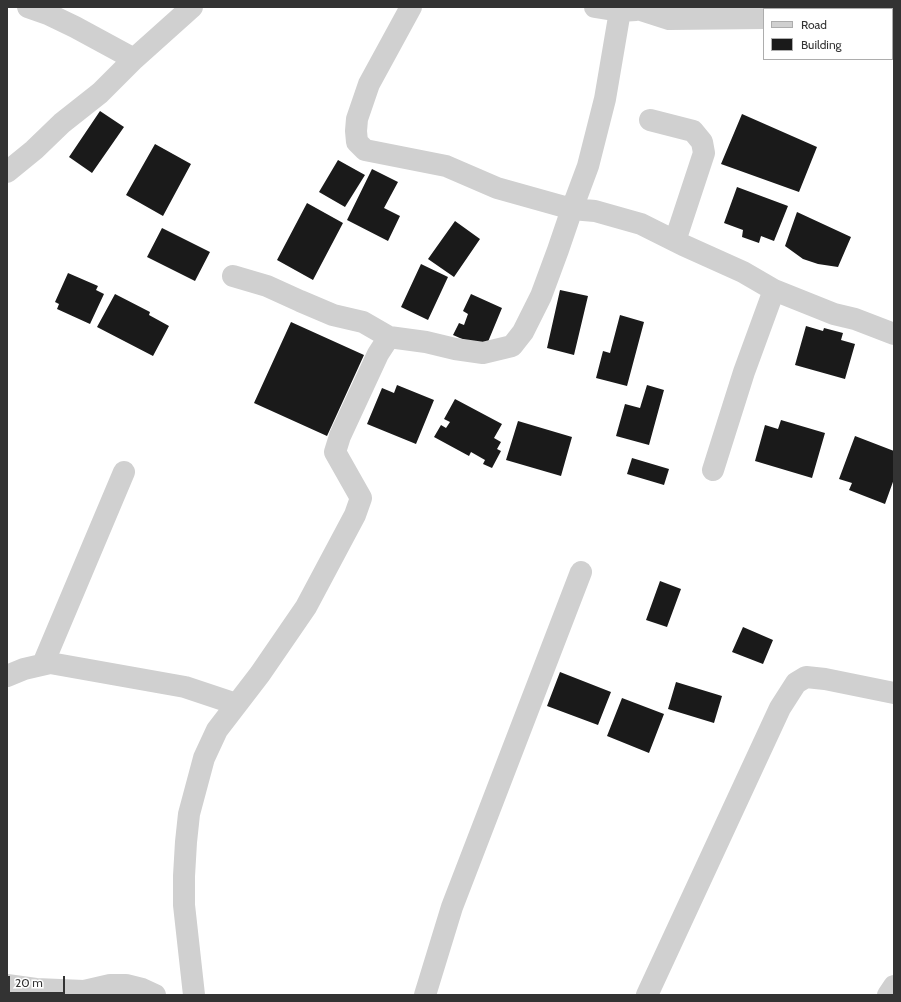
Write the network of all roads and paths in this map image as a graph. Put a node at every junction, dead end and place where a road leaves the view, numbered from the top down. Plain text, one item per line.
1 (28, 7) edge
2 (192, 7) edge
3 (411, 7) edge
4 (595, 7) edge
5 (645, 9) edge
6 (763, 18) edge
7 (134, 60) junction
8 (650, 120) dead end
9 (7, 172) edge
10 (572, 209) junction
11 (674, 241) junction
12 (234, 276) dead end
13 (774, 290) junction
14 (894, 334) edge
15 (388, 337) junction
16 (713, 470) dead end
17 (124, 472) dead end
18 (580, 572) dead end
19 (43, 664) junction
20 (7, 676) edge
21 (894, 693) edge
22 (236, 704) junction
23 (7, 986) edge
24 (894, 986) edge
25 (156, 995) edge
26 (194, 995) edge
27 (425, 995) edge
28 (647, 995) edge
29 (888, 995) edge

1 - 7 street
2 - 7 street
3 - 10 street
4 - 5 street
5 - 6 street
5 - 10 street
7 - 9 street
8 - 11 street
10 - 11 street
10 - 15 street
11 - 13 street
12 - 15 street
13 - 14 street
13 - 16 street
15 - 22 street
17 - 19 street
18 - 27 street
19 - 20 street
19 - 22 street
21 - 28 street
22 - 26 street
23 - 25 street
24 - 29 street

